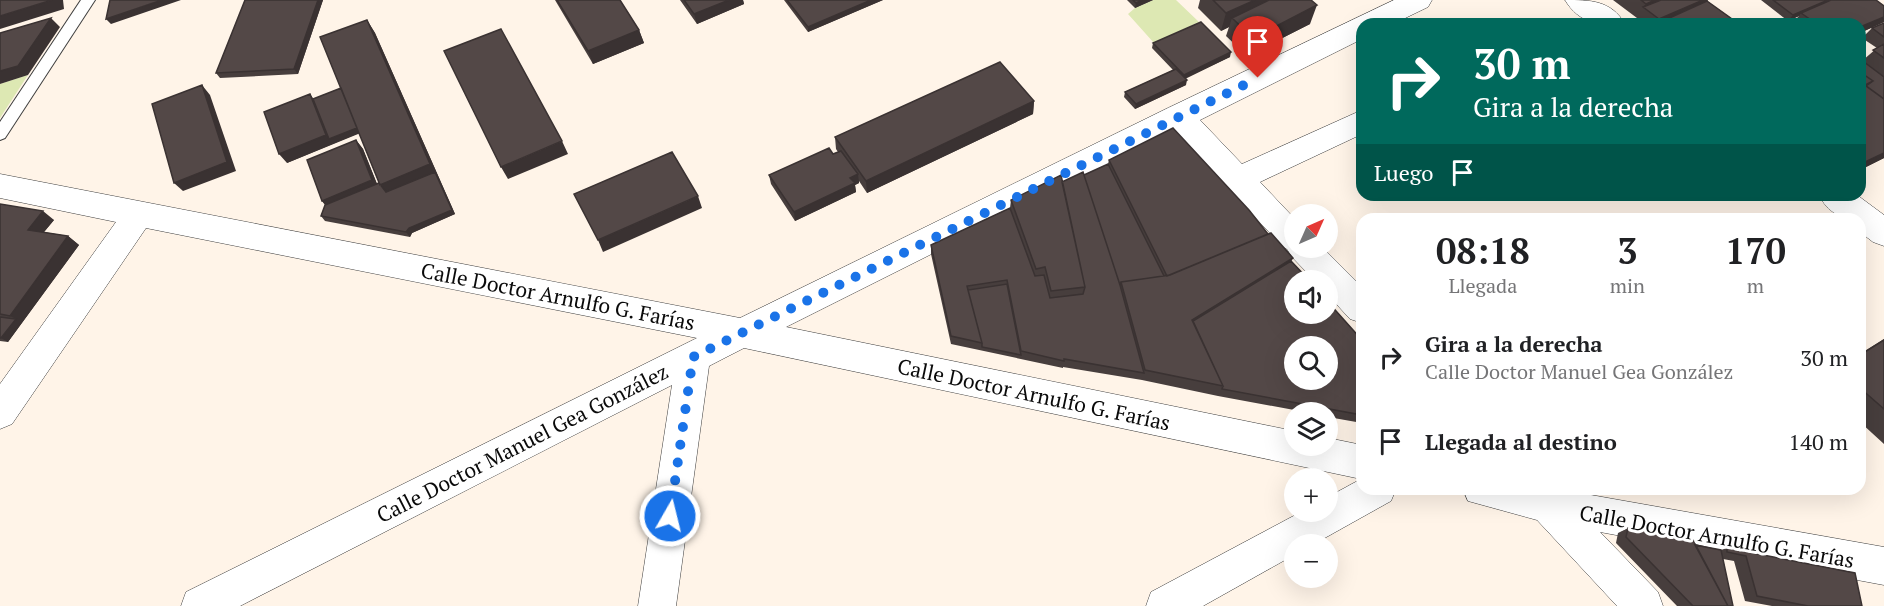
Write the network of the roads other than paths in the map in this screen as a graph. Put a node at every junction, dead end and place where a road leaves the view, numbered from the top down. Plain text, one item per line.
1 (88, 0) edge
2 (1418, 0) edge
3 (1595, 12) edge
4 (1381, 18) edge
5 (1581, 18) edge
6 (1356, 30) edge
7 (1178, 116) junction
8 (1356, 124) edge
9 (0, 134) edge
10 (1238, 179) junction
11 (0, 186) edge
12 (1844, 201) edge
13 (139, 213) junction
14 (1863, 213) edge
15 (1284, 227) edge
16 (1313, 258) edge
17 (1356, 303) edge
18 (743, 333) junction
19 (693, 357) junction
20 (0, 413) edge
21 (1356, 461) edge
22 (1367, 495) edge
23 (1540, 497) edge
24 (1884, 566) edge
25 (200, 606) edge
26 (657, 606) edge
27 (1165, 606) edge
28 (1644, 606) edge

1 - 9 lane
2 - 4 street
3 - 5 street
6 - 7 street, Calle Doctor Manuel Gea González
7 - 10 street
7 - 18 street, Calle Doctor Manuel Gea González
8 - 10 street
10 - 15 street
11 - 13 street, Calle Doctor Arnulfo G. Farías
12 - 14 street
13 - 18 street, Calle Doctor Arnulfo G. Farías
13 - 20 street
16 - 17 street
18 - 19 street, Calle Doctor Manuel Gea González
18 - 21 street, Calle Doctor Arnulfo G. Farías
19 - 25 street, Calle Doctor Manuel Gea González
19 - 26 street
22 - 27 street
23 - 24 street, Calle Doctor Arnulfo G. Farías
23 - 28 street

